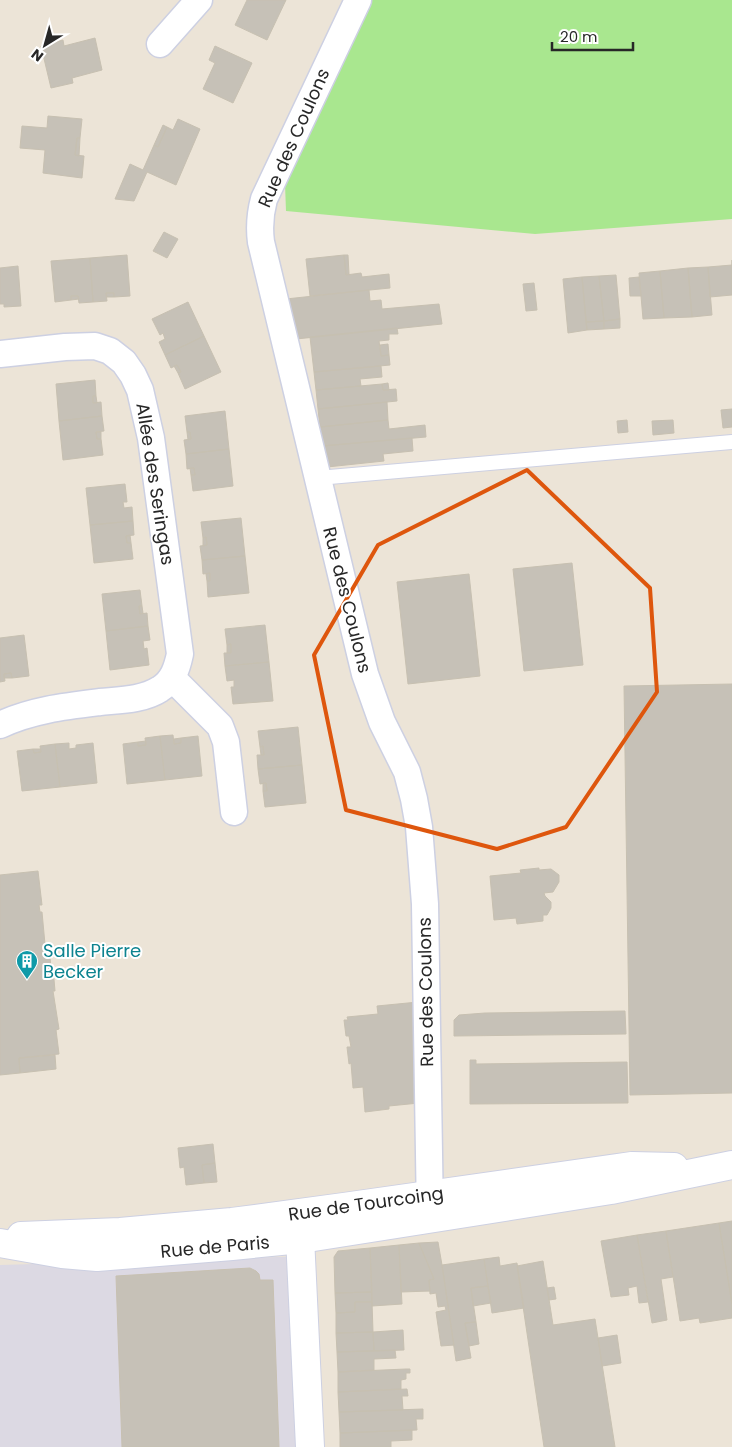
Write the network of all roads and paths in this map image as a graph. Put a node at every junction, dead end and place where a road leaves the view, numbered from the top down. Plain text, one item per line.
1 (199, 0) edge
2 (358, 0) edge
3 (160, 44) dead end
4 (0, 354) edge
5 (732, 442) edge
6 (318, 478) junction
7 (172, 678) junction
8 (0, 724) edge
9 (234, 812) dead end
10 (732, 1165) edge
11 (430, 1207) junction
12 (300, 1226) junction
13 (0, 1238) edge
14 (0, 1243) edge
15 (310, 1447) edge

1 - 3 street
2 - 6 street, Rue des Coulons
4 - 7 street, Allée des Seringas
5 - 6 lane
6 - 11 street, Rue des Coulons
7 - 8 street
7 - 9 street
10 - 11 main road, Rue de Tourcoing
11 - 12 main road, Rue de Paris
12 - 13 main road, Rue de Tourcoing
12 - 14 main road, Rue de Paris
12 - 15 main road

